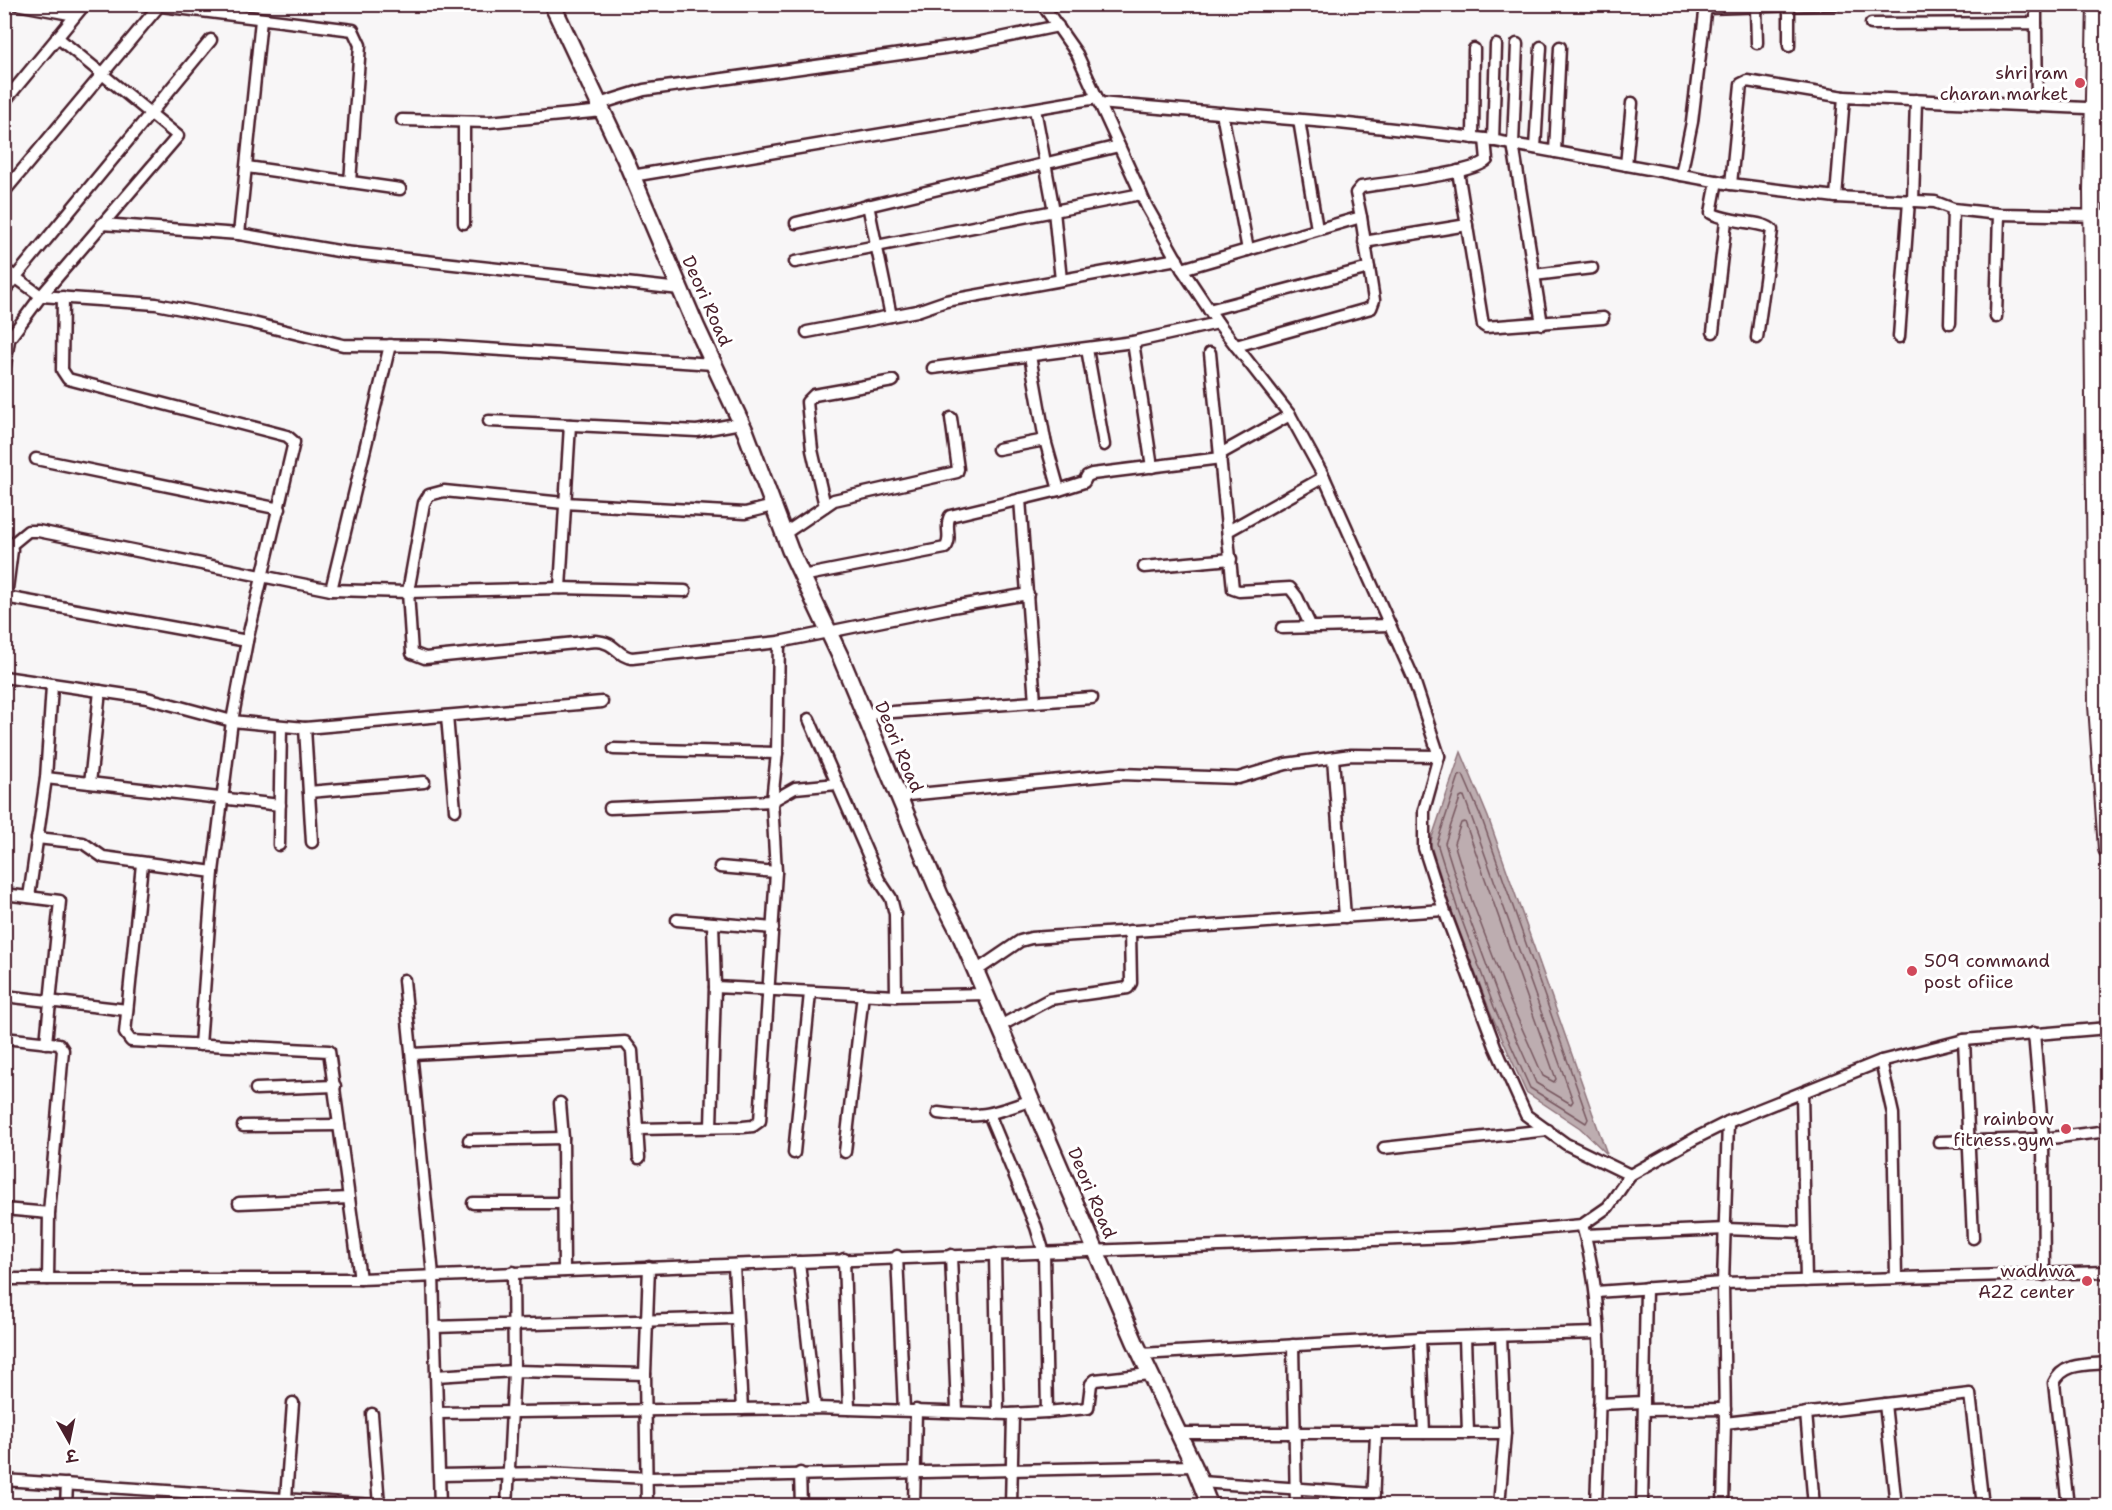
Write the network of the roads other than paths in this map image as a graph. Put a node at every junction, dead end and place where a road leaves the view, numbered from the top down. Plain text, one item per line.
1 (16, 4) edge
2 (85, 4) edge
3 (145, 4) edge
4 (552, 4) edge
5 (1042, 4) edge
6 (1837, 4) edge
7 (2036, 4) edge
8 (2097, 4) edge
9 (159, 6) junction
10 (1790, 7) junction
11 (1756, 8) junction
12 (75, 15) junction
13 (261, 20) junction
14 (2036, 23) junction
15 (1871, 24) dead end
16 (1058, 26) junction
17 (57, 37) junction
18 (211, 40) dead end
19 (1757, 43) dead end
20 (1517, 44) dead end
21 (1496, 45) dead end
22 (1789, 46) dead end
23 (1541, 47) dead end
24 (1560, 47) dead end
25 (1474, 49) dead end
26 (103, 75) junction
27 (1844, 98) junction
28 (1098, 100) junction
29 (1916, 100) junction
30 (4, 102) edge
31 (1632, 104) dead end
32 (2037, 106) junction
33 (601, 108) junction
34 (1035, 109) junction
35 (2101, 109) edge
36 (152, 113) junction
37 (1222, 113) junction
38 (402, 120) dead end
39 (1299, 120) junction
40 (464, 122) junction
41 (1473, 138) junction
42 (1489, 140) junction
43 (1513, 144) junction
44 (1119, 146) junction
45 (1535, 148) junction
46 (2101, 151) edge
47 (1555, 152) junction
48 (1045, 163) junction
49 (1626, 165) junction
50 (247, 167) junction
51 (1458, 171) junction
52 (1681, 175) junction
53 (632, 176) junction
54 (1717, 181) junction
55 (350, 182) junction
56 (1731, 184) junction
57 (400, 189) dead end
58 (4, 192) edge
59 (1141, 194) junction
60 (1836, 197) junction
61 (1911, 201) junction
62 (868, 205) junction
63 (1953, 209) junction
64 (1054, 211) junction
65 (1999, 214) junction
66 (2101, 216) edge
67 (1361, 217) junction
68 (1726, 221) junction
69 (464, 223) dead end
70 (796, 223) dead end
71 (102, 224) junction
72 (1467, 225) junction
73 (1317, 230) junction
74 (240, 234) junction
75 (1364, 242) junction
76 (877, 246) junction
77 (1248, 249) junction
78 (795, 262) dead end
79 (1180, 264) junction
80 (1369, 268) junction
81 (1592, 268) dead end
82 (4, 269) edge
83 (1534, 275) junction
84 (15, 277) junction
85 (1061, 280) junction
86 (680, 289) junction
87 (4, 291) edge
88 (41, 296) junction
89 (63, 297) junction
90 (1209, 310) junction
91 (891, 316) junction
92 (1996, 317) dead end
93 (1603, 318) dead end
94 (1218, 323) junction
95 (1950, 323) dead end
96 (1542, 324) junction
97 (807, 332) dead end
98 (1713, 332) dead end
99 (1899, 337) dead end
100 (1757, 338) dead end
101 (1133, 342) junction
102 (7, 343) edge
103 (390, 345) junction
104 (1236, 346) junction
105 (1087, 349) junction
106 (1210, 353) dead end
107 (1030, 356) junction
108 (713, 364) junction
109 (933, 368) dead end
110 (4, 371) edge
111 (892, 381) dead end
112 (1290, 416) junction
113 (951, 418) dead end
114 (489, 421) dead end
115 (741, 423) junction
116 (570, 425) junction
117 (1046, 440) junction
118 (1104, 445) dead end
119 (998, 449) dead end
120 (1220, 456) junction
121 (36, 459) dead end
122 (1152, 467) junction
123 (1324, 477) junction
124 (1059, 490) junction
125 (1020, 499) junction
126 (564, 503) junction
127 (773, 506) junction
128 (825, 506) junction
129 (280, 509) junction
130 (1228, 531) junction
131 (784, 534) junction
132 (8, 543) edge
133 (1231, 559) junction
134 (1144, 567) dead end
135 (261, 576) junction
136 (802, 576) junction
137 (560, 588) junction
138 (331, 590) junction
139 (685, 591) dead end
140 (408, 592) junction
141 (1028, 594) junction
142 (5, 597) edge
143 (4, 604) edge
144 (1390, 625) junction
145 (1311, 627) junction
146 (1282, 628) dead end
147 (827, 632) junction
148 (247, 641) junction
149 (779, 642) junction
150 (4, 677) edge
151 (52, 686) junction
152 (100, 691) junction
153 (1092, 698) dead end
154 (602, 702) dead end
155 (1035, 702) junction
156 (864, 714) junction
157 (447, 716) junction
158 (809, 719) dead end
159 (232, 721) junction
160 (281, 727) junction
161 (305, 728) junction
162 (614, 748) dead end
163 (777, 753) junction
164 (1439, 756) junction
165 (1333, 758) junction
166 (46, 778) junction
167 (424, 782) dead end
168 (90, 783) junction
169 (837, 784) junction
170 (309, 792) junction
171 (898, 796) junction
172 (223, 799) junction
173 (772, 801) junction
174 (280, 805) junction
175 (610, 808) dead end
176 (455, 810) dead end
177 (37, 838) junction
178 (312, 842) dead end
179 (279, 845) dead end
180 (2108, 849) edge
181 (142, 864) junction
182 (720, 867) dead end
183 (213, 872) junction
184 (776, 872) junction
185 (4, 894) edge
186 (29, 897) junction
187 (1444, 910) junction
188 (1345, 917) junction
189 (677, 920) dead end
190 (713, 923) junction
191 (773, 928) junction
192 (1130, 931) junction
193 (976, 971) junction
194 (404, 980) dead end
195 (715, 987) junction
196 (769, 992) junction
197 (810, 993) junction
198 (864, 994) junction
199 (986, 994) junction
200 (4, 996) edge
201 (896, 996) junction
202 (50, 1001) junction
203 (127, 1010) junction
204 (1000, 1026) junction
205 (2108, 1028) edge
206 (2034, 1033) junction
207 (4, 1038) edge
208 (1964, 1040) junction
209 (46, 1043) junction
210 (200, 1045) junction
211 (413, 1054) junction
212 (1881, 1061) junction
213 (335, 1086) junction
214 (256, 1089) dead end
215 (1802, 1093) junction
216 (1032, 1100) junction
217 (560, 1103) dead end
218 (938, 1113) dead end
219 (989, 1114) junction
220 (1728, 1122) junction
221 (339, 1125) junction
222 (243, 1126) dead end
223 (711, 1127) junction
224 (638, 1129) junction
225 (1548, 1130) junction
226 (2108, 1131) edge
227 (563, 1138) junction
228 (2043, 1139) junction
229 (469, 1140) dead end
230 (1969, 1141) junction
231 (1939, 1142) dead end
232 (1384, 1148) dead end
233 (845, 1152) dead end
234 (794, 1153) dead end
235 (639, 1158) dead end
236 (1630, 1175) junction
237 (349, 1198) junction
238 (239, 1203) dead end
239 (472, 1203) dead end
240 (564, 1203) junction
241 (4, 1209) edge
242 (49, 1213) junction
243 (1726, 1229) junction
244 (1583, 1230) junction
245 (1803, 1232) junction
246 (1973, 1238) dead end
247 (1095, 1250) junction
248 (1044, 1253) junction
249 (995, 1254) junction
250 (951, 1255) junction
251 (897, 1256) junction
252 (844, 1259) junction
253 (799, 1262) junction
254 (734, 1266) junction
255 (649, 1267) junction
256 (564, 1271) junction
257 (513, 1272) junction
258 (2108, 1272) edge
259 (433, 1275) junction
260 (2044, 1275) junction
261 (1896, 1278) junction
262 (4, 1279) edge
263 (48, 1279) junction
264 (360, 1279) junction
265 (1806, 1281) junction
266 (1723, 1283) junction
267 (1646, 1288) junction
268 (1596, 1292) junction
269 (735, 1318) junction
270 (649, 1320) junction
271 (513, 1324) junction
272 (434, 1327) junction
273 (1597, 1333) junction
274 (1501, 1335) junction
275 (1465, 1336) junction
276 (1420, 1338) junction
277 (1293, 1345) junction
278 (1141, 1354) junction
279 (2108, 1363) edge
280 (514, 1371) junction
281 (645, 1374) junction
282 (1149, 1374) junction
283 (436, 1376) junction
284 (293, 1403) dead end
285 (1599, 1404) junction
286 (1885, 1404) junction
287 (1644, 1406) junction
288 (815, 1408) junction
289 (742, 1409) junction
290 (849, 1409) junction
291 (1725, 1409) junction
292 (647, 1410) junction
293 (904, 1410) junction
294 (916, 1410) junction
295 (511, 1411) junction
296 (957, 1411) junction
297 (1047, 1412) junction
298 (438, 1413) junction
299 (998, 1413) junction
300 (1806, 1413) junction
301 (372, 1414) dead end
302 (1013, 1414) junction
303 (1725, 1423) junction
304 (1178, 1433) junction
305 (1294, 1433) junction
306 (1376, 1433) junction
307 (1424, 1433) junction
308 (1468, 1433) junction
309 (1505, 1433) junction
310 (1194, 1466) junction
311 (1012, 1471) junction
312 (914, 1472) junction
313 (800, 1473) junction
314 (508, 1474) junction
315 (440, 1475) junction
316 (648, 1478) junction
317 (4, 1480) edge
318 (1201, 1482) junction
319 (67, 1484) junction
320 (1296, 1488) junction
321 (1374, 1494) junction
322 (286, 1498) junction
323 (369, 1505) edge
324 (379, 1505) edge
325 (66, 1506) edge
326 (388, 1506) edge
327 (440, 1506) edge
328 (507, 1506) edge
329 (647, 1506) edge
330 (801, 1506) edge
331 (914, 1506) edge
332 (1011, 1506) edge
333 (1210, 1506) edge
334 (1296, 1506) edge
335 (1373, 1506) edge
336 (1499, 1506) edge
337 (1596, 1506) edge
338 (1642, 1506) edge
339 (1723, 1506) edge
340 (1814, 1506) edge
341 (1896, 1506) edge
342 (1983, 1506) edge
343 (2068, 1506) edge

1 - 12 street
2 - 12 street
3 - 9 street
4 - 33 street, Deori Road
5 - 16 street
6 - 10 street
7 - 14 street
8 - 35 highway
9 - 13 street
9 - 26 street
10 - 11 street
10 - 22 street
11 - 19 street
11 - 52 street
12 - 17 street
13 - 50 street
13 - 55 street
14 - 15 street
14 - 32 street
16 - 28 street
16 - 33 street
17 - 26 street
17 - 30 street
18 - 36 street
20 - 43 street
21 - 42 street
23 - 45 street
24 - 47 street
25 - 41 street
26 - 36 street
26 - 58 street
27 - 29 street
27 - 56 street
27 - 60 street
28 - 34 street
28 - 37 street
28 - 44 street
29 - 32 street
29 - 61 street
31 - 49 street
32 - 35 street
33 - 40 street
33 - 53 street, Deori Road
34 - 48 street
34 - 53 street
35 - 46 highway
36 - 71 street
36 - 84 street
37 - 39 street
37 - 77 street
38 - 40 street
39 - 41 street
39 - 73 street
40 - 69 street
41 - 42 street
42 - 43 street
42 - 51 street
43 - 45 street
43 - 83 street
44 - 48 street
44 - 59 street
45 - 47 street
46 - 66 highway
47 - 49 street
48 - 62 street
48 - 64 street
49 - 52 street
50 - 55 street
50 - 74 street
51 - 67 street
51 - 72 street
52 - 54 street
53 - 86 street, Deori Road
54 - 56 street
54 - 68 street
55 - 57 street
56 - 60 street
59 - 64 street
59 - 79 street
60 - 61 street
61 - 63 street
61 - 99 street
62 - 70 street
62 - 76 street
63 - 65 street
63 - 95 street
64 - 76 street
64 - 85 street
65 - 66 street
65 - 92 street
66 - 180 highway
67 - 73 street
67 - 75 street
68 - 98 street
68 - 100 street
71 - 74 street
71 - 88 street
72 - 75 street
72 - 96 street
73 - 77 street
74 - 86 street
75 - 80 street
76 - 78 street
76 - 91 street
77 - 79 street
79 - 85 street
79 - 90 street
80 - 90 street
80 - 104 street
81 - 83 street
82 - 84 street
83 - 96 street
84 - 87 street
84 - 88 street
85 - 91 street
86 - 108 street, Deori Road
88 - 89 street
88 - 102 street
89 - 103 street
89 - 129 street
90 - 94 street
91 - 97 street
93 - 96 street
94 - 101 street
94 - 104 street
101 - 105 street
101 - 122 street
102 - 110 street
103 - 108 street
103 - 138 street
104 - 112 street
105 - 107 street
105 - 118 street
106 - 120 street
107 - 109 street
107 - 117 street
108 - 115 street, Deori Road
111 - 128 street
112 - 120 street
112 - 123 street
113 - 128 street
114 - 116 street
115 - 116 street
115 - 127 street, Deori Road
116 - 126 street
117 - 119 street
117 - 124 street
120 - 122 street
120 - 130 street
121 - 129 street
122 - 124 street
123 - 130 street
123 - 144 street
124 - 125 street
125 - 136 street
125 - 141 street
126 - 127 street
126 - 137 street
126 - 140 street
127 - 131 street, Deori Road
128 - 131 street
129 - 135 street
130 - 133 street
131 - 136 street, Deori Road
132 - 135 street
132 - 142 street
133 - 134 street
133 - 145 street
135 - 138 street
135 - 148 street
136 - 147 street, Deori Road
137 - 139 street
137 - 140 street
138 - 140 street
140 - 149 street
141 - 147 street
141 - 155 street
142 - 143 street
142 - 148 street
144 - 145 street
144 - 164 street
145 - 146 street
147 - 149 street
147 - 156 street, Deori Road
148 - 159 street
149 - 163 street
150 - 151 street
151 - 152 street
151 - 166 street
152 - 159 street
152 - 168 street
153 - 155 street
154 - 157 street
155 - 156 street
156 - 171 street, Deori Road
157 - 161 street
157 - 176 street
158 - 169 street
159 - 160 street
159 - 172 street
160 - 161 street
160 - 174 street
161 - 170 street
162 - 163 street
163 - 173 street
164 - 165 street
164 - 187 street
165 - 171 street
165 - 188 street
166 - 168 street
166 - 177 street
167 - 170 street
168 - 172 street
169 - 173 street
169 - 201 street
170 - 178 street
171 - 193 street, Deori Road
172 - 174 street
172 - 183 street
173 - 175 street
173 - 184 street
174 - 179 street
177 - 181 street
177 - 186 street
181 - 183 street
181 - 203 street
182 - 184 street
183 - 210 street
184 - 191 street
185 - 186 street
186 - 202 street
187 - 188 street
187 - 225 street
188 - 192 street
189 - 190 street
190 - 191 street
190 - 195 street
191 - 196 street
192 - 193 street
192 - 204 street
193 - 199 street, Deori Road
194 - 211 street
195 - 196 street
195 - 223 street
196 - 197 street
196 - 223 street
197 - 198 street
197 - 234 street
198 - 201 street
198 - 233 street
199 - 201 street
199 - 204 street, Deori Road
200 - 202 street
202 - 203 street
202 - 209 street
203 - 210 street
204 - 216 street, Deori Road
205 - 206 street
206 - 208 street
206 - 228 street
207 - 209 street
208 - 212 street
208 - 230 street
209 - 242 street
210 - 213 street
211 - 224 street
211 - 259 street
212 - 215 street
212 - 261 street
213 - 214 street
213 - 221 street
215 - 220 street
215 - 245 street
216 - 219 street
216 - 247 street, Deori Road
217 - 227 street
218 - 219 street
219 - 248 street
220 - 236 street
220 - 243 street
221 - 222 street
221 - 237 street
223 - 224 street
224 - 235 street
225 - 232 street
225 - 236 street
226 - 228 street
227 - 229 street
227 - 240 street
228 - 230 street
228 - 260 street
230 - 231 street
230 - 246 street
236 - 244 street
237 - 238 street
237 - 264 street
239 - 240 street
240 - 256 street
241 - 242 street
242 - 263 street
243 - 244 street
243 - 245 street
243 - 266 street
244 - 247 street
244 - 268 street
245 - 265 street
247 - 248 street
247 - 278 street, Deori Road
248 - 249 street
248 - 297 street
249 - 250 street
249 - 299 street
250 - 251 street
250 - 296 street
251 - 252 street
251 - 293 street
252 - 253 street
252 - 290 street
253 - 254 street
253 - 288 street
254 - 255 street
254 - 269 street
255 - 256 street
255 - 270 street
256 - 257 street
257 - 259 street
257 - 271 street
258 - 260 street
259 - 264 street
259 - 272 street
260 - 261 street
261 - 265 street
262 - 263 street
263 - 264 street
265 - 266 street
266 - 267 street
266 - 291 street
267 - 268 street
267 - 287 street
268 - 273 street
269 - 270 street
269 - 289 street
270 - 271 street
270 - 281 street
271 - 272 street
271 - 280 street
272 - 283 street
273 - 274 street
273 - 285 street
274 - 275 street
274 - 309 street
275 - 276 street
275 - 308 street
276 - 277 street
276 - 307 street
277 - 278 street
277 - 305 street
278 - 282 street, Deori Road
279 - 343 street
280 - 281 street
280 - 283 street
280 - 295 street
281 - 292 street
282 - 297 street
282 - 304 street, Deori Road
283 - 298 street
284 - 322 street
285 - 287 street
285 - 337 street
286 - 300 street
286 - 341 street
286 - 342 street
287 - 291 street
287 - 338 street
288 - 289 street
288 - 290 street
289 - 292 street
290 - 293 street
291 - 303 street
292 - 295 street
292 - 316 street
293 - 294 street
294 - 296 street
294 - 312 street
295 - 298 street
295 - 314 street
296 - 299 street
297 - 302 street
298 - 315 street
299 - 302 street
300 - 303 street
300 - 340 street
301 - 324 street
302 - 311 street
303 - 339 street
304 - 305 street
304 - 310 street, Deori Road
305 - 306 street
305 - 320 street
306 - 307 street
306 - 321 street
307 - 308 street
308 - 309 street
309 - 336 street
310 - 311 street
310 - 318 street, Deori Road
311 - 312 street
311 - 332 street
312 - 313 street
312 - 331 street
313 - 316 street
313 - 330 street
314 - 315 street
314 - 316 street
314 - 328 street
315 - 327 street
316 - 329 street
317 - 319 street
318 - 320 street
318 - 333 street, Deori Road
319 - 322 street
319 - 325 street
320 - 321 street
320 - 334 street
321 - 335 street
322 - 323 street
323 - 324 street
324 - 326 street

